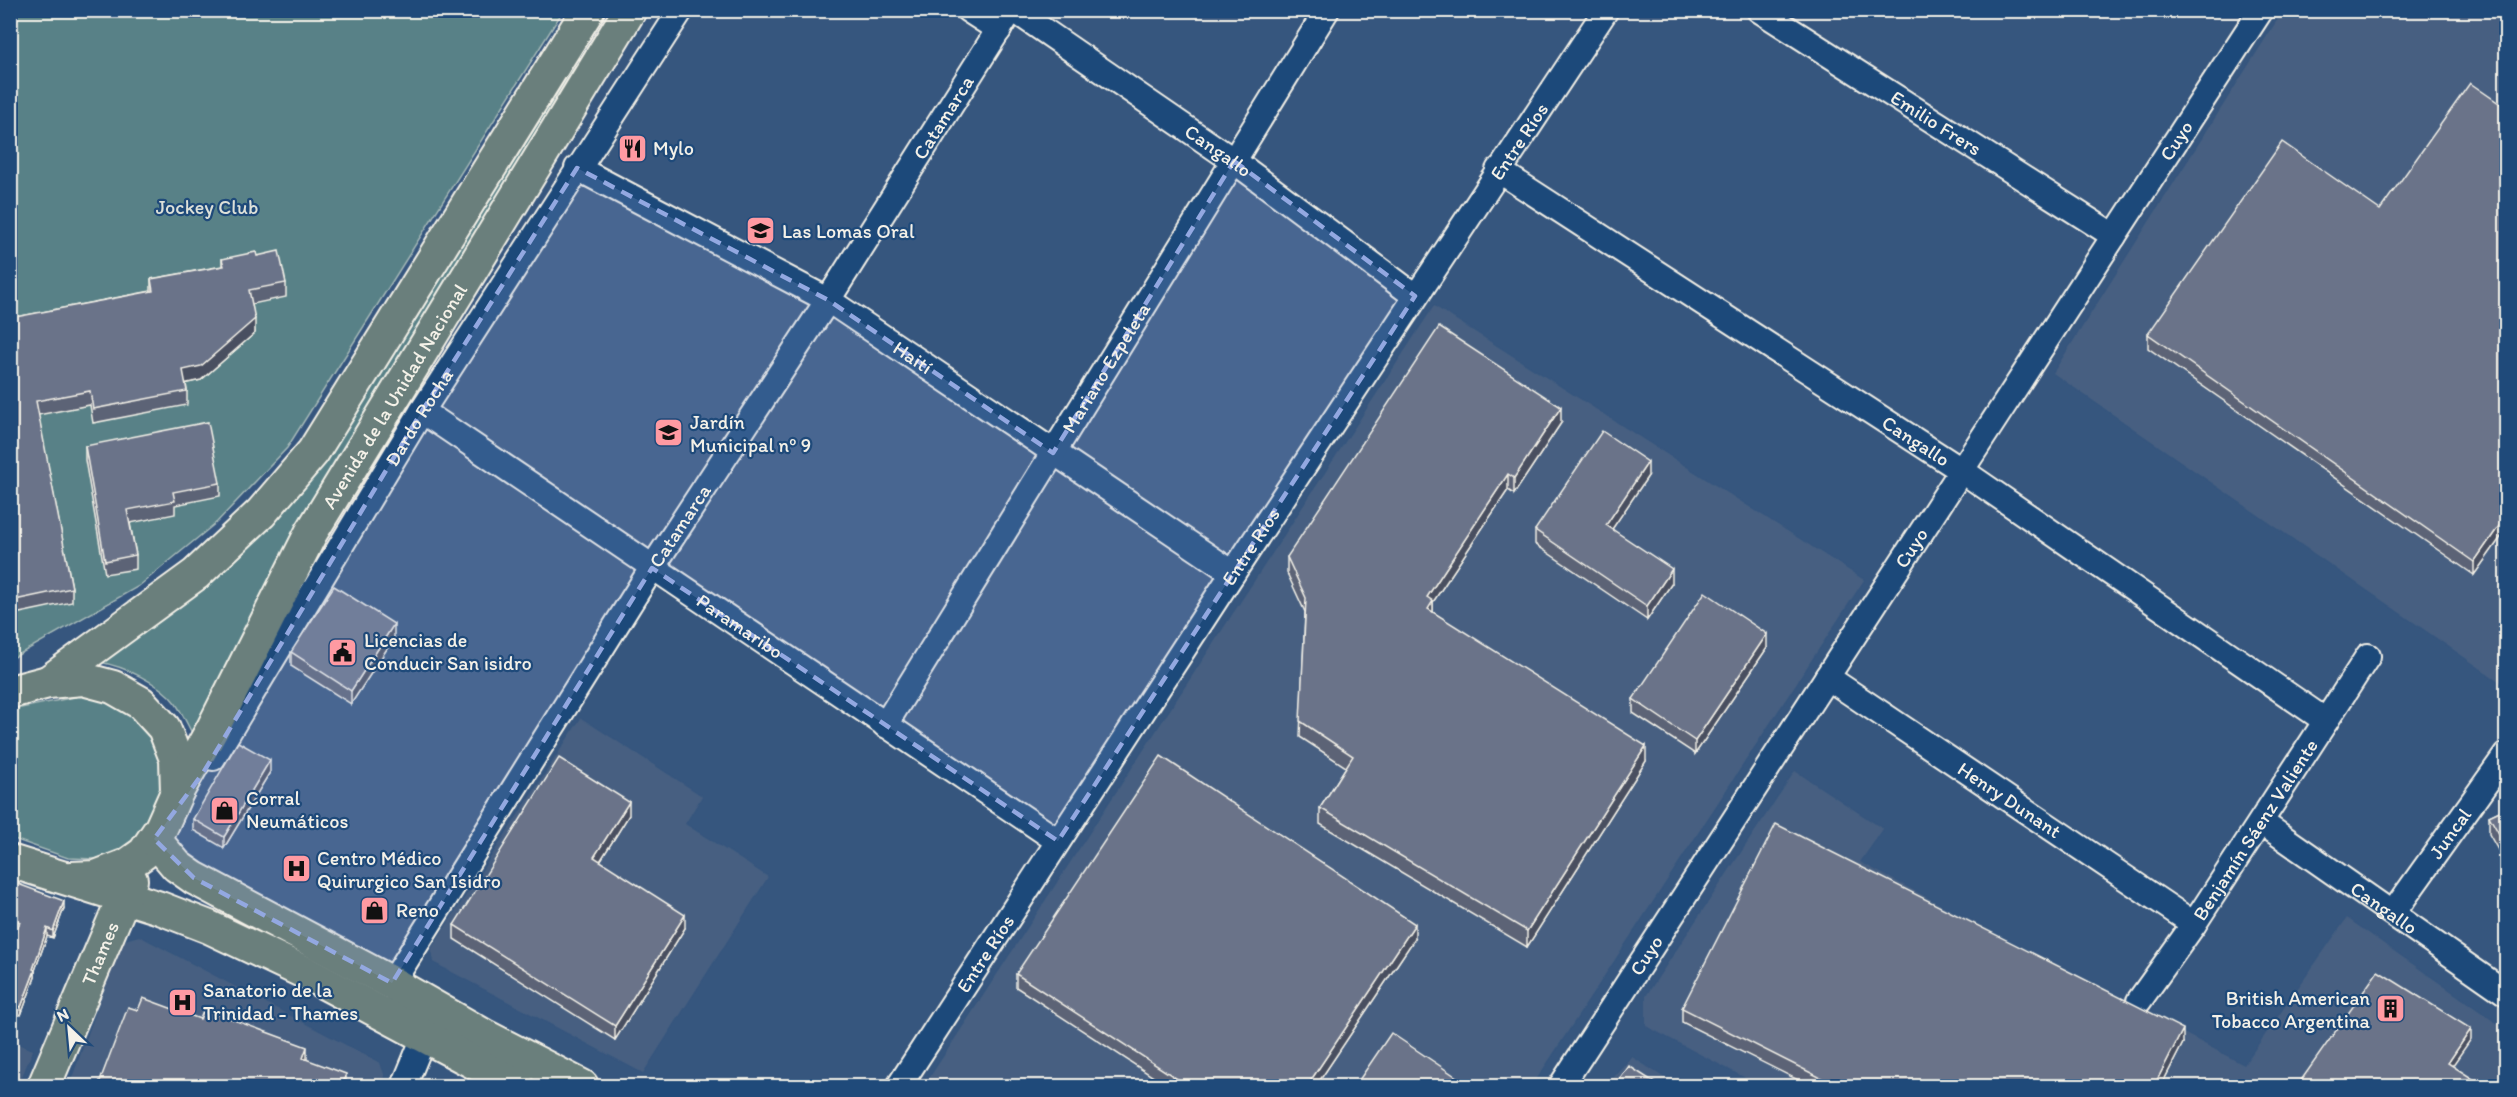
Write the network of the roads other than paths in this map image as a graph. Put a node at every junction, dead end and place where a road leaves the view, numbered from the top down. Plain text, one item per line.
1 (588, 10) edge
2 (630, 10) edge
3 (681, 10) edge
4 (968, 10) edge
5 (1327, 10) edge
6 (1606, 10) edge
7 (1760, 10) edge
8 (2261, 10) edge
9 (1008, 17) edge
10 (1234, 161) junction
11 (577, 168) junction
12 (1498, 170) junction
13 (2114, 236) junction
14 (1415, 296) junction
15 (828, 300) junction
16 (422, 411) junction
17 (1053, 453) junction
18 (1961, 470) junction
19 (652, 568) junction
20 (1233, 573) junction
21 (2368, 656) dead end
22 (1827, 677) junction
23 (48, 682) junction
24 (10, 692) edge
25 (2326, 721) junction
26 (885, 725) junction
27 (2506, 755) edge
28 (177, 792) junction
29 (2261, 822) junction
30 (153, 840) junction
31 (1058, 841) junction
32 (10, 861) edge
33 (63, 879) junction
34 (123, 898) junction
35 (2392, 913) junction
36 (2194, 924) junction
37 (392, 983) junction
38 (2506, 993) edge
39 (2139, 1000) dead end
40 (424, 1037) junction
41 (44, 1086) edge
42 (404, 1086) edge
43 (518, 1086) edge
44 (582, 1086) edge
45 (899, 1086) edge
46 (1562, 1086) edge

1 - 23 main road, Avenida de la Unidad Nacional
2 - 28 main road, Avenida de la Unidad Nacional
3 - 11 street, Dardo Rocha
4 - 9 street, Cangallo
5 - 10 street, Mariano Ezpeleta
6 - 12 street, Entre Ríos
7 - 13 street, Emilio Frers
8 - 13 street, Cuyo
9 - 10 street, Cangallo
9 - 15 street, Catamarca
10 - 14 street, Cangallo
10 - 17 street, Mariano Ezpeleta
11 - 15 street, Haití
11 - 16 street, Dardo Rocha
12 - 14 street, Entre Ríos
12 - 18 street, Cangallo
13 - 18 street, Cuyo
14 - 20 street, Entre Ríos
15 - 17 street, Haití
15 - 19 street, Catamarca
16 - 19 street, Paramaribo
16 - 30 street, Dardo Rocha
17 - 20 street, Haití
17 - 26 street, Mariano Ezpeleta
18 - 22 street, Cuyo
18 - 25 street, Cangallo
19 - 26 street, Paramaribo
19 - 37 street, Catamarca
20 - 31 street, Entre Ríos
21 - 25 street, Benjamín Sáenz Valiente
22 - 36 street, Henry Dunant
22 - 46 street, Cuyo
23 - 24 main road
23 - 28 main road
25 - 29 street, Benjamín Sáenz Valiente
26 - 31 street, Paramaribo
27 - 35 street, Juncal
28 - 30 main road, Avenida de la Unidad Nacional
29 - 35 street, Cangallo
29 - 36 street, Benjamín Sáenz Valiente
30 - 33 main road
30 - 34 main road, Thames
30 - 37 main road
31 - 45 street, Entre Ríos
32 - 33 main road
33 - 34 main road
34 - 40 main road
34 - 41 main road, Thames
35 - 38 street, Cangallo
36 - 39 street, Benjamín Sáenz Valiente
37 - 40 street
37 - 44 main road
40 - 42 street
40 - 43 main road

